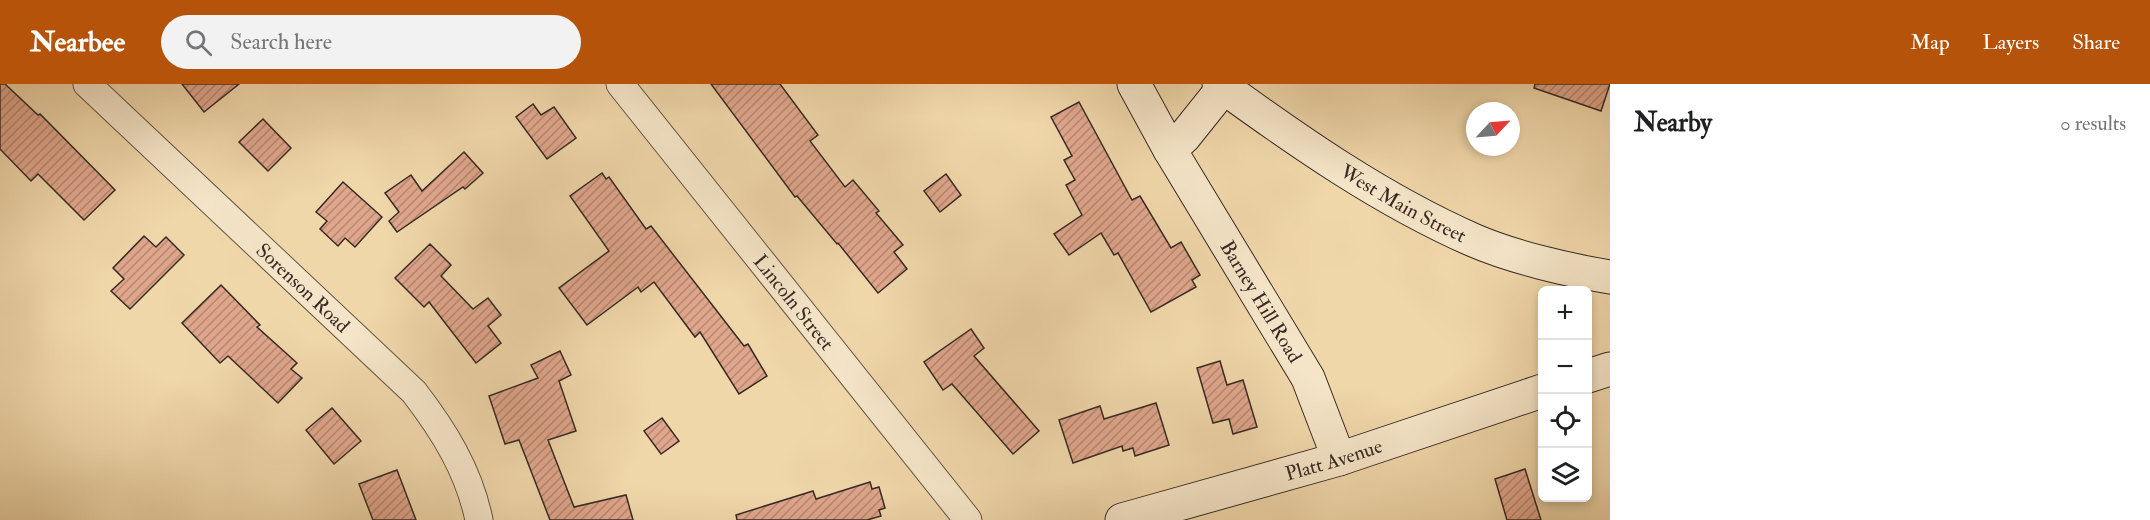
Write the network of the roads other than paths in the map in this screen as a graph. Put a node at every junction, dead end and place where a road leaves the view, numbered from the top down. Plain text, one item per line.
1 (620, 84) edge
2 (1134, 84) edge
3 (95, 86) edge
4 (1233, 88) edge
5 (1170, 150) junction
6 (1610, 277) edge
7 (1610, 369) edge
8 (1592, 374) edge
9 (1538, 392) edge
10 (1339, 459) junction
11 (479, 520) edge
12 (968, 520) edge
13 (1122, 520) edge

1 - 12 street, Lincoln Street
2 - 5 street, Barney Hill Road
3 - 11 street, Sorenson Road
4 - 5 street
4 - 6 street, West Main Street
5 - 10 street, Barney Hill Road
7 - 8 street
9 - 10 street, Platt Avenue
10 - 13 street, Platt Avenue

